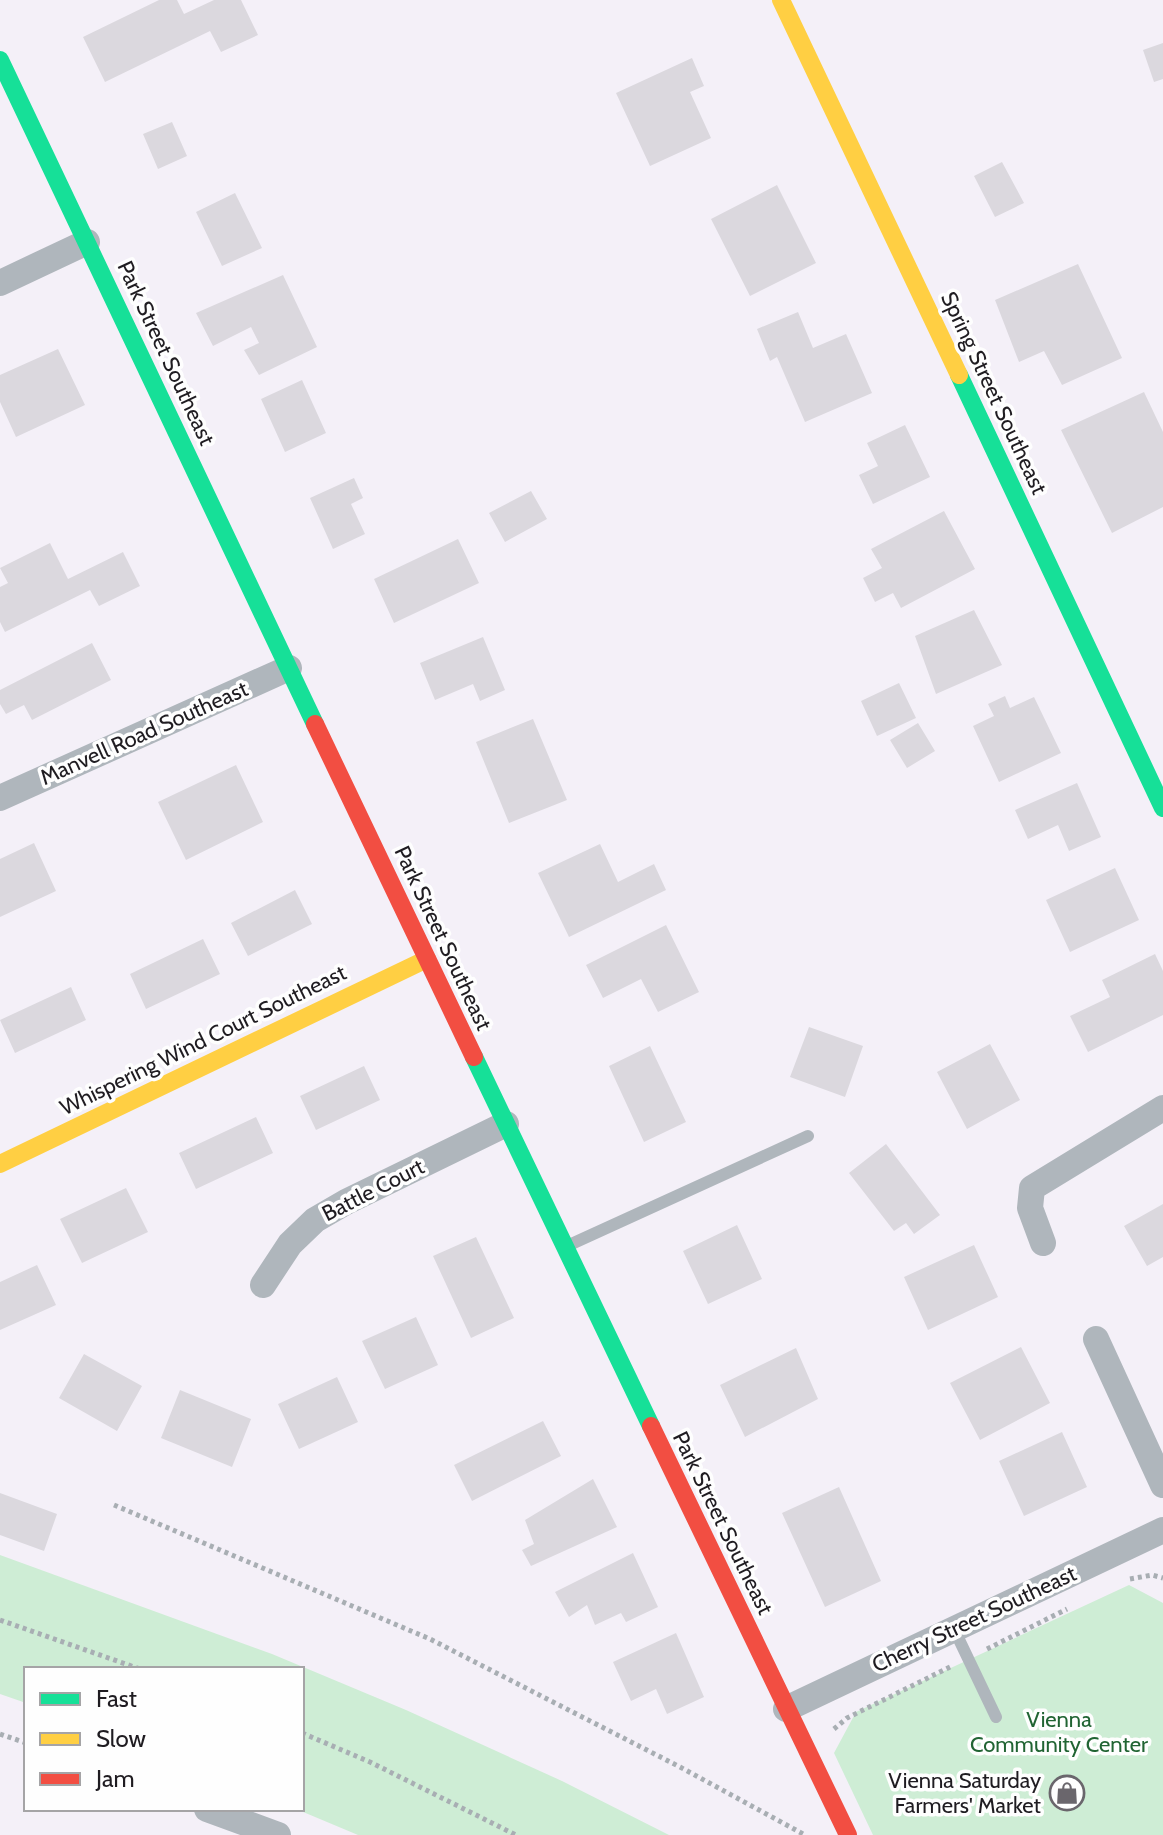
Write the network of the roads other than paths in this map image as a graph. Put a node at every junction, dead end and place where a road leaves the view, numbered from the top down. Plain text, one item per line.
1 (781, 0) edge
2 (0, 60) edge
3 (87, 242) junction
4 (0, 283) edge
5 (289, 668) junction
6 (0, 798) edge
7 (1163, 808) edge
8 (427, 959) junction
9 (1163, 1108) edge
10 (506, 1124) junction
11 (808, 1136) dead end
12 (0, 1164) edge
13 (1043, 1243) dead end
14 (565, 1247) junction
15 (263, 1285) dead end
16 (1096, 1339) dead end
17 (1163, 1485) edge
18 (1163, 1530) edge
19 (954, 1629) junction
20 (786, 1709) junction
21 (996, 1717) dead end
22 (212, 1811) edge
23 (278, 1835) edge
24 (848, 1835) edge

1 - 7 main road, Spring Street Southeast
2 - 3 main road, Park Street Southeast
3 - 4 street
3 - 5 main road, Park Street Southeast
5 - 6 street, Manvell Road Southeast
5 - 8 main road, Park Street Southeast
8 - 10 main road, Park Street Southeast
8 - 12 main road, Whispering Wind Court Southeast
9 - 13 street
10 - 14 main road, Park Street Southeast
10 - 15 street, Battle Court
11 - 14 lane
14 - 20 main road, Park Street Southeast
16 - 17 street
18 - 19 street, Cherry Street Southeast
19 - 20 street, Cherry Street Southeast
19 - 21 lane
20 - 24 main road, Park Street Southeast
22 - 23 street

